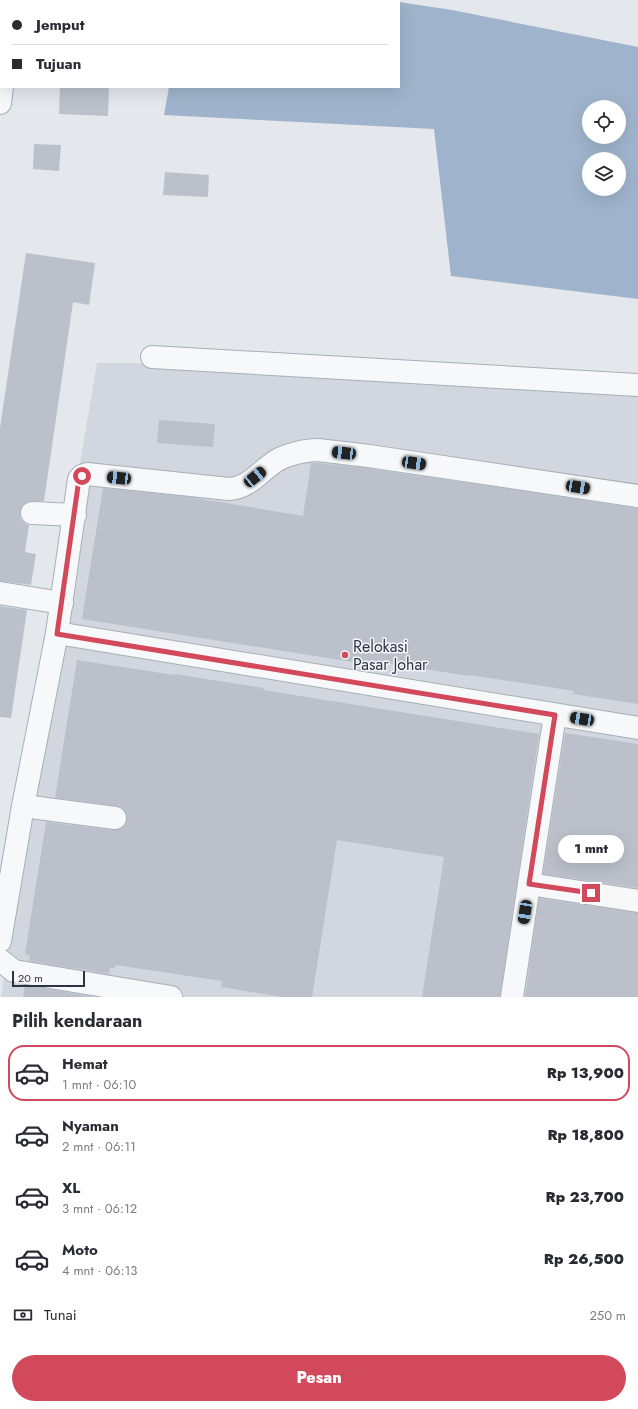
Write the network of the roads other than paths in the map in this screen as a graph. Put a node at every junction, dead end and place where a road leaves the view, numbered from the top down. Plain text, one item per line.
1 (2, 88) edge
2 (0, 103) edge
3 (152, 357) dead end
4 (638, 385) edge
5 (638, 496) edge
6 (0, 593) edge
7 (50, 601) junction
8 (57, 634) junction
9 (555, 715) junction
10 (638, 728) edge
11 (23, 806) junction
12 (115, 818) dead end
13 (529, 884) junction
14 (638, 901) edge
15 (0, 941) edge
16 (0, 960) edge
17 (170, 997) edge
18 (512, 997) edge

1 - 2 street
3 - 4 street
5 - 7 street
6 - 7 street
7 - 8 street
8 - 9 street
8 - 11 street
9 - 10 street
9 - 13 street
11 - 12 street
11 - 15 street
13 - 14 street
13 - 18 street
16 - 17 street

